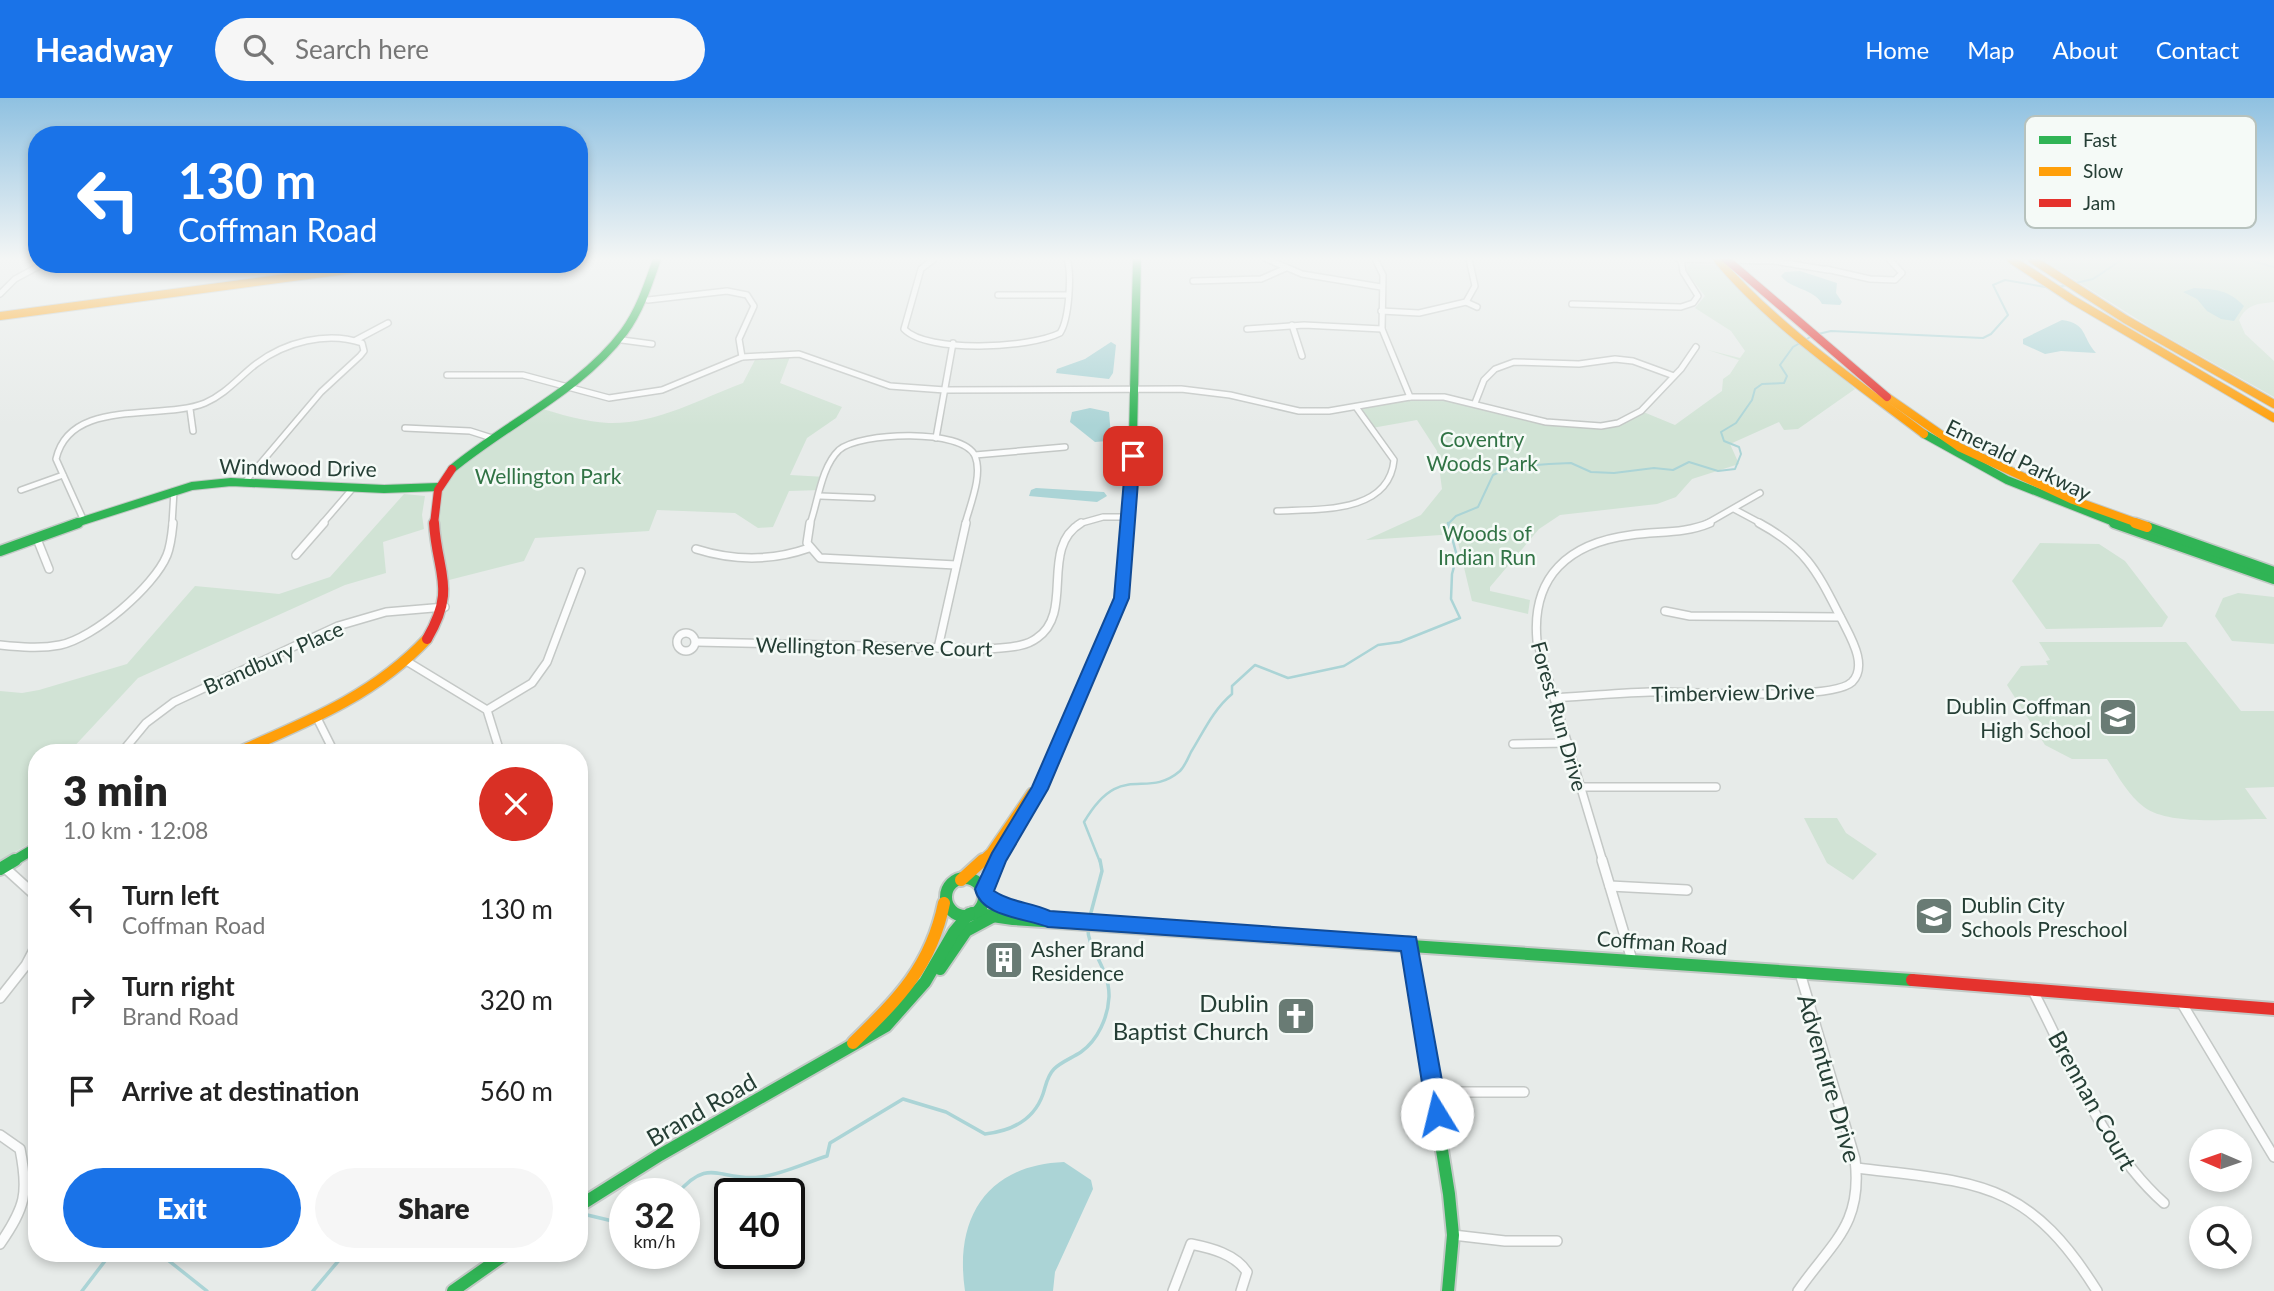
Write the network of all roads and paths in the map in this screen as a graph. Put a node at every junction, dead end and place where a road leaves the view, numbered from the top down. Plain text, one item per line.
1 (638, 315) edge
2 (750, 315) edge
3 (908, 315) edge
4 (1066, 315) edge
5 (1136, 315) edge
6 (1381, 315) edge
7 (1780, 315) edge
8 (2098, 315) edge
9 (2121, 315) edge
10 (388, 323) dead end
11 (1292, 325) junction
12 (1247, 329) dead end
13 (1382, 330) junction
14 (356, 340) junction
15 (622, 340) junction
16 (953, 343) junction
17 (652, 344) dead end
18 (1696, 347) dead end
19 (1822, 348) junction
20 (1302, 356) dead end
21 (742, 357) junction
22 (447, 375) dead end
23 (1674, 376) junction
24 (566, 386) junction
25 (1135, 389) junction
26 (945, 390) junction
27 (1410, 397) junction
28 (1475, 402) junction
29 (2274, 403) edge
30 (1356, 407) junction
31 (190, 409) junction
32 (2274, 418) edge
33 (405, 428) dead end
34 (193, 431) dead end
35 (492, 438) junction
36 (936, 438) junction
37 (1065, 447) dead end
38 (975, 455) junction
39 (63, 475) junction
40 (244, 483) junction
41 (354, 488) junction
42 (438, 488) junction
43 (21, 490) dead end
44 (174, 491) junction
45 (1760, 493) dead end
46 (820, 496) junction
47 (872, 498) dead end
48 (1734, 509) junction
49 (1277, 511) dead end
50 (1129, 517) junction
51 (84, 521) junction
52 (37, 538) junction
53 (809, 548) junction
54 (696, 549) dead end
55 (0, 551) edge
56 (296, 555) dead end
57 (956, 565) junction
58 (49, 569) dead end
59 (581, 572) dead end
60 (2274, 572) edge
61 (2274, 579) edge
62 (446, 607) junction
63 (1665, 611) dead end
64 (1840, 617) junction
65 (696, 642) dead end
66 (0, 645) edge
67 (938, 648) junction
68 (408, 662) junction
69 (1554, 698) junction
70 (487, 710) junction
71 (317, 718) junction
72 (1568, 743) junction
73 (127, 744) edge
74 (257, 744) edge
75 (330, 744) edge
76 (498, 744) edge
77 (1513, 744) dead end
78 (1044, 779) junction
79 (1716, 786) dead end
80 (1581, 787) junction
81 (28, 852) edge
82 (2, 868) edge
83 (961, 880) junction
84 (1610, 886) junction
85 (28, 890) edge
86 (1687, 890) dead end
87 (985, 893) junction
88 (944, 903) junction
89 (970, 914) junction
90 (993, 917) junction
91 (1048, 919) junction
92 (1409, 943) junction
93 (1632, 960) junction
94 (28, 961) edge
95 (1800, 972) junction
96 (927, 980) junction
97 (2032, 989) junction
98 (0, 998) edge
99 (2181, 1002) junction
100 (2274, 1009) edge
101 (846, 1051) junction
102 (1434, 1092) junction
103 (1524, 1092) dead end
104 (0, 1135) edge
105 (2274, 1157) edge
106 (1857, 1168) junction
107 (28, 1174) edge
108 (28, 1200) edge
109 (588, 1201) edge
110 (2164, 1203) dead end
111 (1453, 1235) junction
112 (1557, 1241) dead end
113 (0, 1244) edge
114 (494, 1262) edge
115 (453, 1291) edge
116 (1173, 1291) edge
117 (1241, 1291) edge
118 (1448, 1291) edge
119 (1798, 1291) edge
120 (2097, 1291) edge

1 - 15 main road
2 - 21 street
3 - 16 street
4 - 16 street
5 - 25 main road
6 - 13 street
7 - 19 main road, Emerald Parkway
8 - 32 main road
9 - 29 main road
10 - 14 street
11 - 12 street
11 - 13 street
11 - 20 street
13 - 27 street
14 - 31 street
14 - 40 street
15 - 17 street
15 - 24 main road
16 - 26 street
18 - 23 street
19 - 60 main road, Emerald Parkway
19 - 61 main road, Emerald Parkway
21 - 24 street
21 - 26 street
22 - 24 street
23 - 28 street
23 - 28 street
24 - 35 main road
25 - 26 street
25 - 30 street
25 - 50 main road
26 - 36 street
27 - 28 street
27 - 30 street
30 - 49 street
31 - 34 street
31 - 39 street
33 - 35 street
35 - 42 main road
36 - 38 street
36 - 46 street
37 - 38 street
38 - 57 street
39 - 43 street
39 - 51 street
40 - 41 main road, Windwood Drive
40 - 44 main road, Windwood Drive
41 - 42 main road, Windwood Drive
41 - 56 street
42 - 62 main road
44 - 51 main road, Windwood Drive
44 - 66 street
45 - 48 street, Forest Run Drive
46 - 47 street
46 - 53 street
48 - 64 street, Timberview Drive
48 - 69 street, Forest Run Drive
50 - 67 street, Wellington Reserve Court
50 - 78 main road
51 - 52 main road, Windwood Drive
52 - 55 main road, Windwood Drive
52 - 58 street
53 - 54 street
53 - 57 street
57 - 67 street
59 - 70 street
62 - 68 main road
62 - 73 street, Brandbury Place
63 - 64 street
64 - 69 street, Timberview Drive
65 - 67 street, Wellington Reserve Court
68 - 70 street
68 - 71 main road
69 - 72 street, Forest Run Drive
70 - 76 street
71 - 74 main road
71 - 75 street
72 - 77 street
72 - 80 street, Forest Run Drive
78 - 83 main road
78 - 87 main road
79 - 80 street
80 - 84 street, Forest Run Drive
81 - 82 main road
82 - 85 street
83 - 87 main road
83 - 88 main road
84 - 86 street
84 - 93 street, Forest Run Drive
87 - 89 main road
87 - 91 main road, Coffman Road
88 - 89 main road
88 - 101 main road, Brand Road
89 - 90 main road, Coffman Road
89 - 96 main road, Brand Road
90 - 91 main road, Coffman Road
90 - 96 main road, Brand Road
91 - 92 main road, Coffman Road
92 - 93 main road, Coffman Road
92 - 102 main road
93 - 95 main road, Coffman Road
94 - 98 street
95 - 97 main road, Coffman Road
95 - 106 street, Adventure Drive
96 - 101 main road, Brand Road
97 - 99 main road, Coffman Road
97 - 110 street, Brennan Court
99 - 100 main road, Coffman Road
99 - 105 street
101 - 109 main road, Brand Road
102 - 103 street
102 - 111 main road
104 - 107 street
106 - 119 street, Adventure Drive
106 - 120 street
108 - 113 street
111 - 112 street
111 - 118 main road
114 - 115 main road
116 - 117 street

